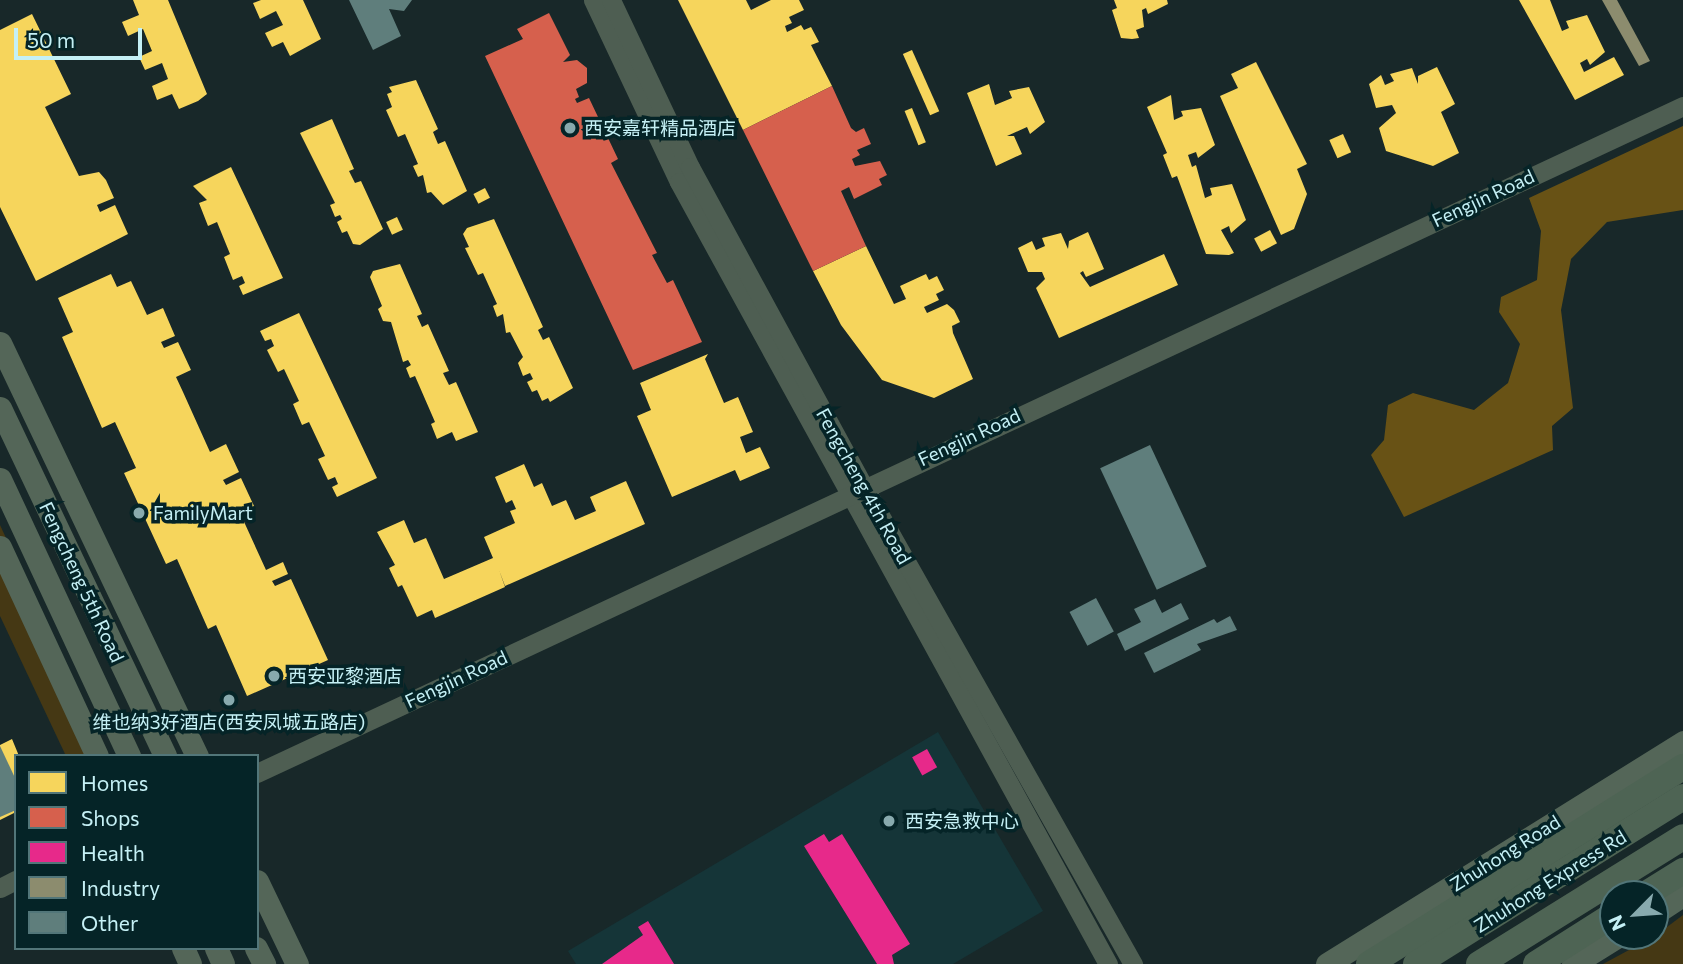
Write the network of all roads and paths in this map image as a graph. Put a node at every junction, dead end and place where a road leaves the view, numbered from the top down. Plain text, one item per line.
1 (593, 0) edge
2 (611, 0) edge
3 (1683, 106) edge
4 (0, 344) edge
5 (0, 408) edge
6 (0, 479) edge
7 (857, 491) junction
8 (0, 547) edge
9 (1683, 742) edge
10 (96, 754) edge
11 (128, 754) edge
12 (164, 754) edge
13 (196, 754) edge
14 (1683, 766) edge
15 (259, 772) edge
16 (1683, 797) edge
17 (1683, 837) edge
18 (259, 885) edge
19 (1599, 924) edge
20 (1599, 948) edge
21 (297, 964) edge
22 (1108, 964) edge
23 (1133, 964) edge
24 (1327, 964) edge
25 (1369, 964) edge
26 (1416, 964) edge
27 (1479, 964) edge
28 (1536, 964) edge
29 (1573, 964) edge

1 - 7 street, Fengcheng 4th Road
2 - 7 street, Fengcheng 4th Road
3 - 7 street, Fengjin Road
4 - 13 main road
5 - 12 main road, Fengcheng 5th Road
6 - 11 main road, Fengcheng 5th Road
7 - 15 street, Fengjin Road
7 - 22 street, Fengcheng 4th Road
7 - 23 street, Fengcheng 4th Road
8 - 10 main road
9 - 24 main road, Zhuhong Road
14 - 25 highway
16 - 26 highway, Zhuhong Express Rd
17 - 27 highway, Zhuhong Express Rd
18 - 21 main road
19 - 28 highway
20 - 29 main road

